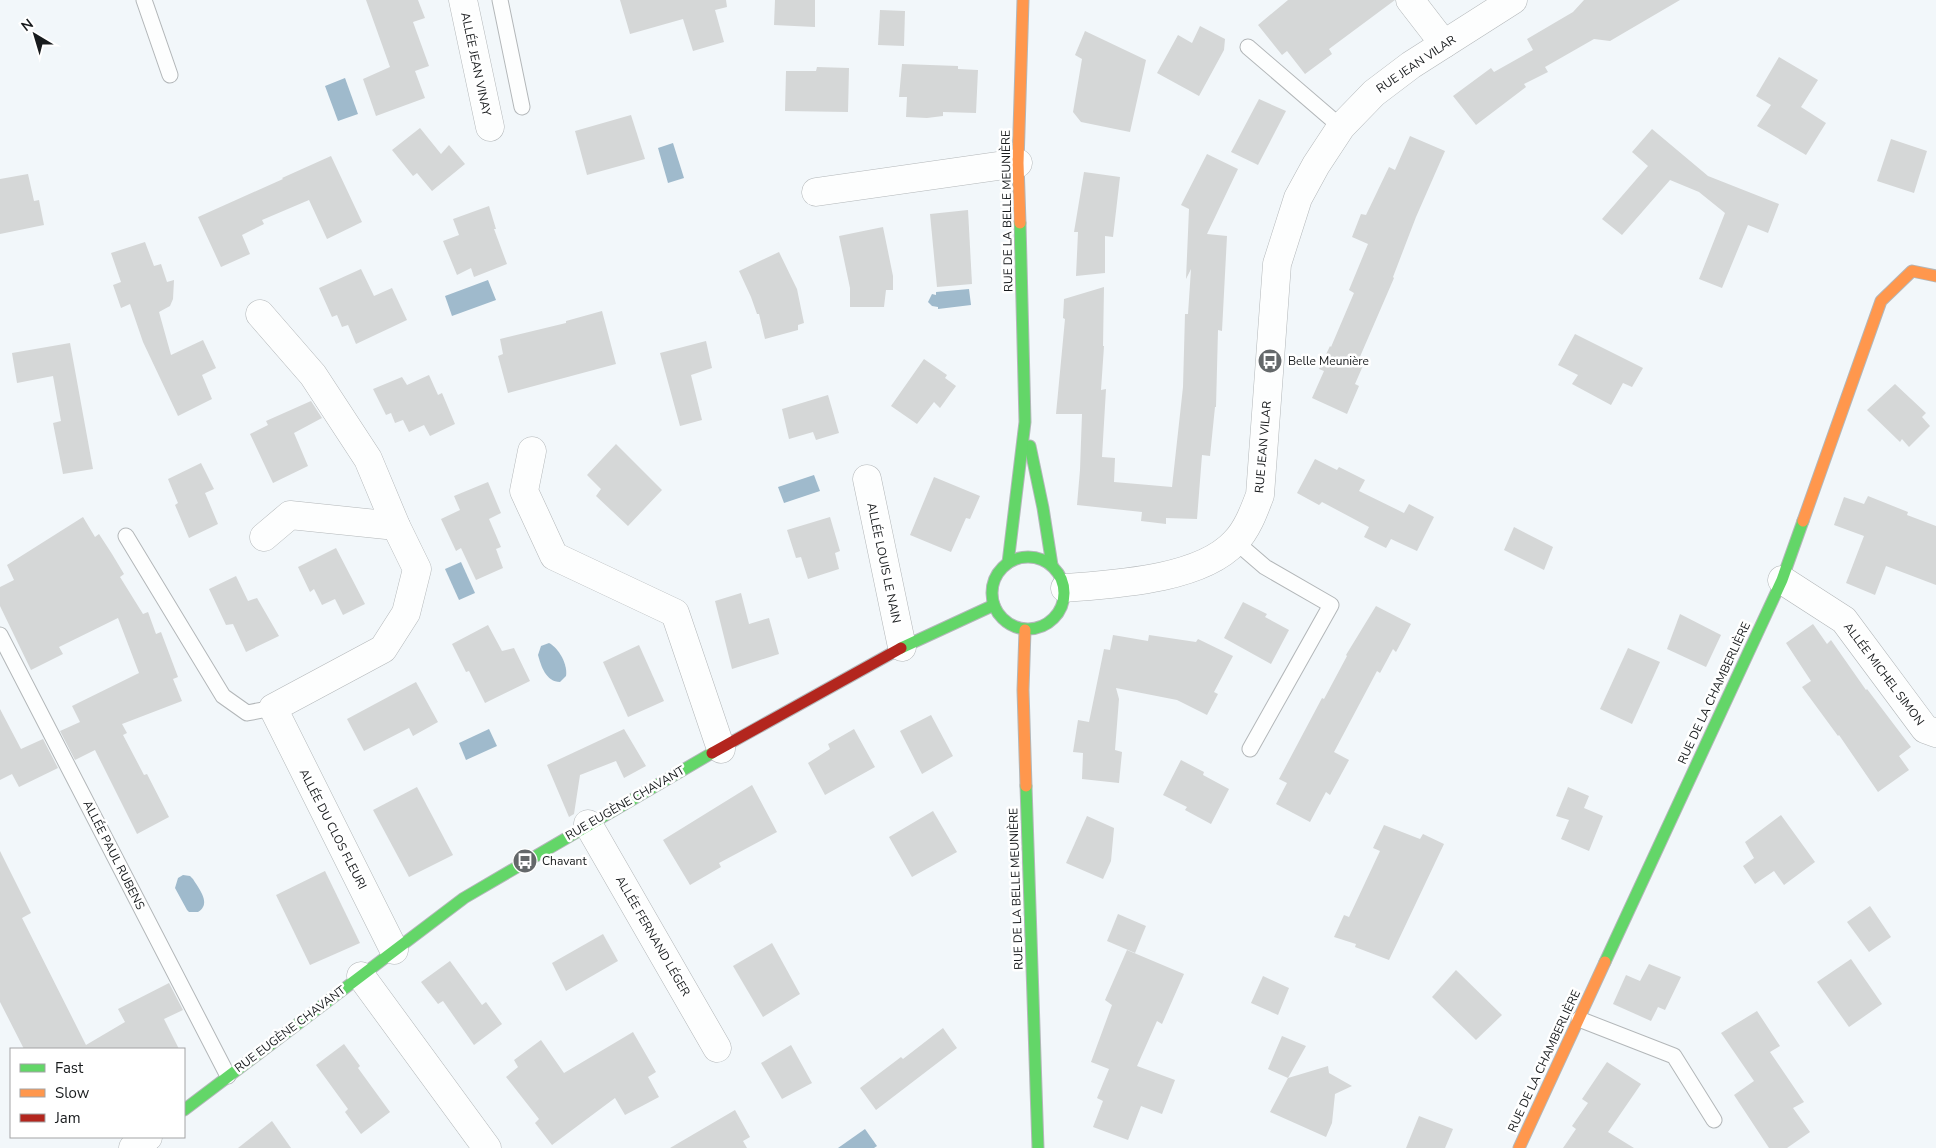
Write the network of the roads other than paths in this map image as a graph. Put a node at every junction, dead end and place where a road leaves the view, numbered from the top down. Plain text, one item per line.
1 (144, 0) edge
2 (462, 0) edge
3 (500, 0) edge
4 (1023, 0) edge
5 (1410, 0) edge
6 (1513, 0) edge
7 (1444, 44) junction
8 (1248, 47) dead end
9 (170, 74) dead end
10 (522, 107) dead end
11 (490, 127) dead end
12 (1341, 127) junction
13 (1018, 163) junction
14 (816, 192) dead end
15 (1936, 276) edge
16 (260, 314) dead end
17 (1025, 422) junction
18 (532, 450) dead end
19 (867, 479) dead end
20 (396, 526) junction
21 (126, 536) dead end
22 (264, 537) dead end
23 (1236, 542) junction
24 (1008, 563) junction
25 (1059, 576) junction
26 (1782, 580) junction
27 (994, 605) junction
28 (1025, 630) junction
29 (0, 635) edge
30 (902, 647) junction
31 (273, 708) junction
32 (1936, 733) edge
33 (721, 749) junction
34 (1250, 749) dead end
35 (588, 824) junction
36 (394, 950) junction
37 (361, 976) junction
38 (1579, 1019) junction
39 (717, 1048) dead end
40 (228, 1076) junction
41 (185, 1109) edge
42 (1714, 1120) dead end
43 (147, 1138) edge
44 (132, 1148) edge
45 (486, 1148) edge
46 (1038, 1148) edge
47 (1519, 1148) edge

1 - 9 lane
2 - 11 street, ALLÉE JEAN VINAY
3 - 10 lane
4 - 13 street, RUE DE LA BELLE MEUNIÈRE
5 - 7 street
6 - 7 street, RUE JEAN VILAR
7 - 12 street, RUE JEAN VILAR
8 - 12 lane
12 - 23 street, RUE JEAN VILAR
13 - 14 street
13 - 17 street, RUE DE LA BELLE MEUNIÈRE
15 - 26 street, RUE DE LA CHAMBERLIÈRE
16 - 20 street
17 - 24 street, RUE DE LA BELLE MEUNIÈRE
17 - 25 street, RUE DE LA BELLE MEUNIÈRE
18 - 33 street
19 - 30 street, ALLÉE LOUIS LE NAIN
20 - 22 street
20 - 31 street
21 - 31 lane
23 - 25 street, RUE JEAN VILAR
23 - 34 lane
24 - 25 street
24 - 27 street
25 - 28 street
26 - 32 street, ALLÉE MICHEL SIMON
26 - 38 street, RUE DE LA CHAMBERLIÈRE
27 - 28 street
27 - 30 street, RUE EUGÈNE CHAVANT
28 - 46 street, RUE DE LA BELLE MEUNIÈRE
29 - 40 lane, ALLÉE PAUL RUBENS
30 - 33 street, RUE EUGÈNE CHAVANT
31 - 36 street, ALLÉE DU CLOS FLEURI
33 - 35 street, RUE EUGÈNE CHAVANT
35 - 36 street, RUE EUGÈNE CHAVANT
35 - 39 street, ALLÉE FERNAND LÉGER
36 - 37 street, RUE EUGÈNE CHAVANT
37 - 40 street, RUE EUGÈNE CHAVANT
37 - 45 street
38 - 42 lane
38 - 47 street, RUE DE LA CHAMBERLIÈRE
40 - 41 street, RUE EUGÈNE CHAVANT
43 - 44 street

